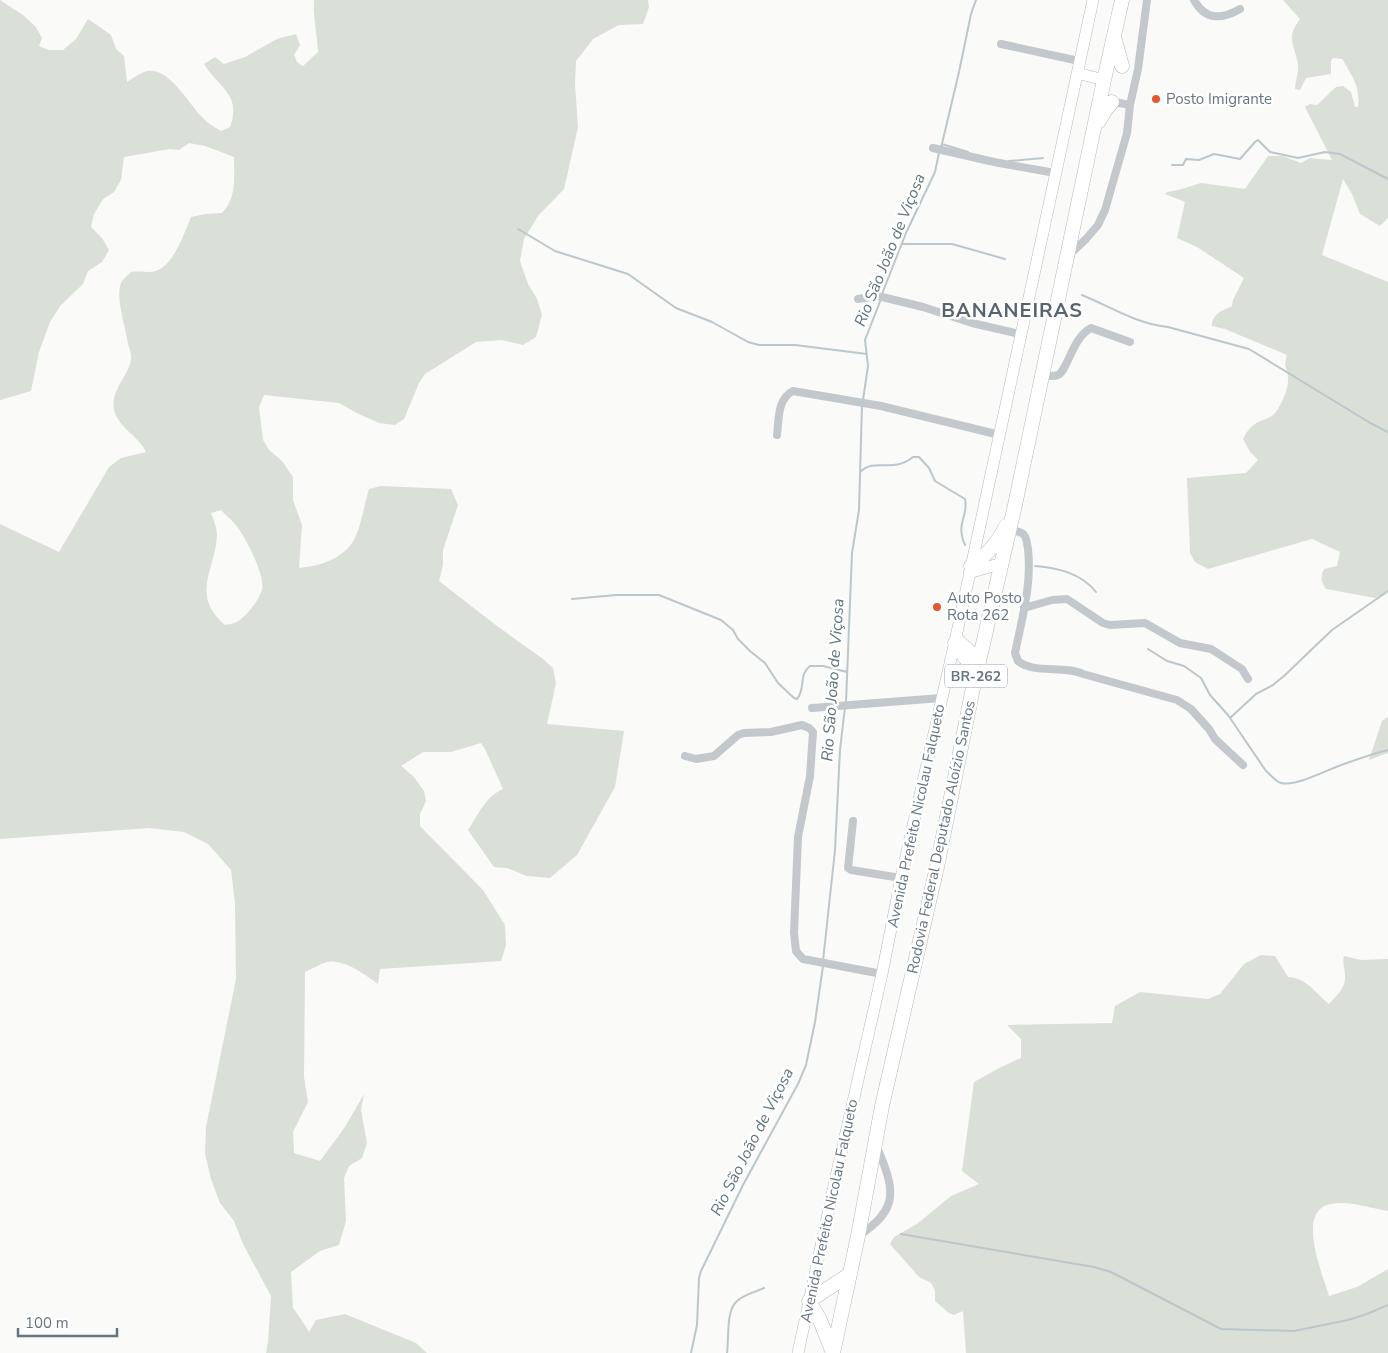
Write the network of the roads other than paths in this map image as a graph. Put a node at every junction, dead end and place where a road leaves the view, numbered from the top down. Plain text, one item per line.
1 (1092, 0) edge
2 (1122, 0) edge
3 (1147, 0) edge
4 (1194, 0) edge
5 (1240, 9) dead end
6 (1114, 34) junction
7 (1001, 44) dead end
8 (1079, 61) junction
9 (1107, 64) junction
10 (1122, 66) junction
11 (1138, 70) junction
12 (1076, 73) junction
13 (1104, 80) junction
14 (1106, 101) junction
15 (1130, 105) junction
16 (936, 149) dead end
17 (1055, 173) junction
18 (1067, 257) junction
19 (858, 299) dead end
20 (1020, 334) junction
21 (1130, 342) dead end
22 (1042, 375) junction
23 (777, 435) dead end
24 (1000, 435) junction
25 (1015, 505) junction
26 (1010, 530) junction
27 (1002, 563) junction
28 (970, 570) junction
29 (1024, 608) junction
30 (955, 640) junction
31 (980, 660) junction
32 (1248, 679) dead end
33 (941, 698) junction
34 (812, 708) dead end
35 (968, 714) junction
36 (685, 756) dead end
37 (1243, 765) dead end
38 (853, 821) dead end
39 (901, 878) junction
40 (882, 974) junction
41 (875, 1142) junction
42 (858, 1236) junction
43 (850, 1274) junction
44 (809, 1301) junction
45 (798, 1353) edge
46 (833, 1353) edge

1 - 8 street, Avenida Prefeito Nicolau Falqueto
2 - 6 highway, Rodovia Federal Deputado Aloízio Santos / BR-262
3 - 11 street
4 - 5 street
6 - 9 highway, Rodovia Federal Deputado Aloízio Santos / BR-262
6 - 10 highway
7 - 8 street
8 - 12 street, Avenida Prefeito Nicolau Falqueto
9 - 10 street
9 - 13 highway, Rodovia Federal Deputado Aloízio Santos / BR-262
10 - 11 street
11 - 15 street
12 - 13 street
12 - 17 street, Avenida Prefeito Nicolau Falqueto
13 - 14 highway, Rodovia Federal Deputado Aloízio Santos / BR-262
14 - 15 street
14 - 18 highway, Rodovia Federal Deputado Aloízio Santos / BR-262
15 - 18 street
16 - 17 street
17 - 20 street, Avenida Prefeito Nicolau Falqueto
18 - 22 highway, Rodovia Federal Deputado Aloízio Santos / BR-262
19 - 20 street
20 - 24 street, Avenida Prefeito Nicolau Falqueto
21 - 22 street
22 - 25 highway, Rodovia Federal Deputado Aloízio Santos / BR-262
23 - 24 street
24 - 28 street, Avenida Prefeito Nicolau Falqueto
25 - 26 highway, Rodovia Federal Deputado Aloízio Santos / BR-262
25 - 28 highway
26 - 27 highway, Rodovia Federal Deputado Aloízio Santos / BR-262
26 - 29 street
27 - 28 street
27 - 31 highway, Rodovia Federal Deputado Aloízio Santos / BR-262
28 - 30 street, Avenida Prefeito Nicolau Falqueto
29 - 32 street
29 - 37 street
30 - 31 street
30 - 33 street, Avenida Prefeito Nicolau Falqueto
30 - 35 highway
31 - 35 highway, Rodovia Federal Deputado Aloízio Santos / BR-262
33 - 34 street
33 - 39 street, Avenida Prefeito Nicolau Falqueto
35 - 41 highway, Rodovia Federal Deputado Aloízio Santos / BR-262
36 - 40 street
38 - 39 street
39 - 40 street, Avenida Prefeito Nicolau Falqueto
40 - 44 street, Avenida Prefeito Nicolau Falqueto
41 - 42 highway, Rodovia Federal Deputado Aloízio Santos / BR-262
41 - 42 street
42 - 43 highway, Rodovia Federal Deputado Aloízio Santos / BR-262
43 - 44 highway
43 - 46 highway, Rodovia Federal Deputado Aloízio Santos / BR-262
44 - 45 street, Avenida Prefeito Nicolau Falqueto
44 - 46 highway

